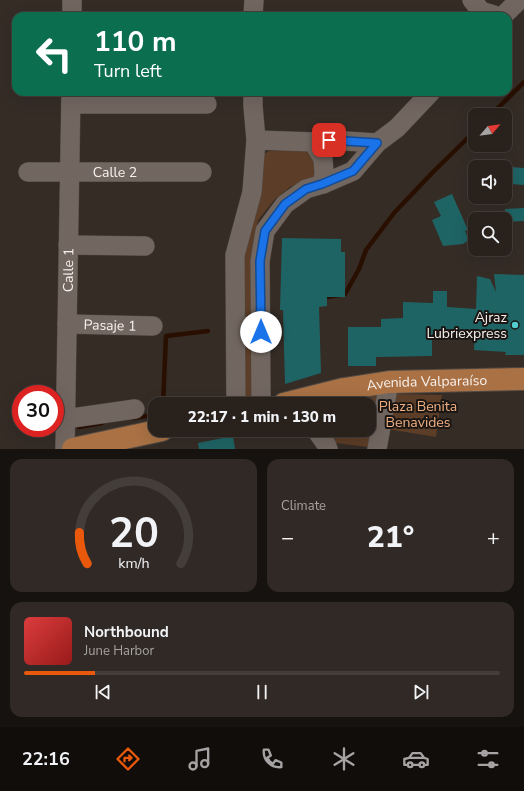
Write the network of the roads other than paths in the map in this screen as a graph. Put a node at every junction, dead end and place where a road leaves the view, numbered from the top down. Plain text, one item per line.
1 (72, 0) edge
2 (254, 0) edge
3 (471, 0) edge
4 (519, 0) edge
5 (72, 12) edge
6 (254, 12) edge
7 (470, 12) edge
8 (484, 12) edge
9 (507, 12) edge
10 (253, 96) edge
11 (427, 96) edge
12 (71, 98) edge
13 (207, 104) dead end
14 (256, 140) junction
15 (313, 142) junction
16 (377, 143) junction
17 (28, 172) dead end
18 (202, 172) dead end
19 (69, 173) junction
20 (322, 184) junction
21 (68, 245) junction
22 (145, 246) dead end
23 (67, 324) junction
24 (153, 326) dead end
25 (524, 379) edge
26 (388, 382) junction
27 (236, 397) edge
28 (261, 397) edge
29 (313, 397) edge
30 (135, 409) dead end
31 (66, 419) junction
32 (148, 433) edge
33 (321, 437) edge
34 (65, 449) edge
35 (73, 449) edge
36 (328, 449) edge
37 (377, 449) edge

1 - 5 street
2 - 6 street
3 - 7 street
3 - 8 street
4 - 9 street
10 - 14 street
11 - 16 street
12 - 13 street
12 - 19 street, Calle 1
14 - 15 street
14 - 27 street
15 - 16 street
15 - 20 street
16 - 20 street
17 - 19 street, Calle 2
18 - 19 street, Calle 2
19 - 21 street, Calle 1
20 - 28 street
21 - 22 street
21 - 23 street, Calle 1
23 - 24 street, Pasaje 1
23 - 31 street, Calle 1
25 - 26 main road, Avenida Valparaíso
26 - 29 main road, Avenida Valparaíso
26 - 37 street
30 - 31 street
31 - 34 street, Calle 1
32 - 35 main road
33 - 36 street

